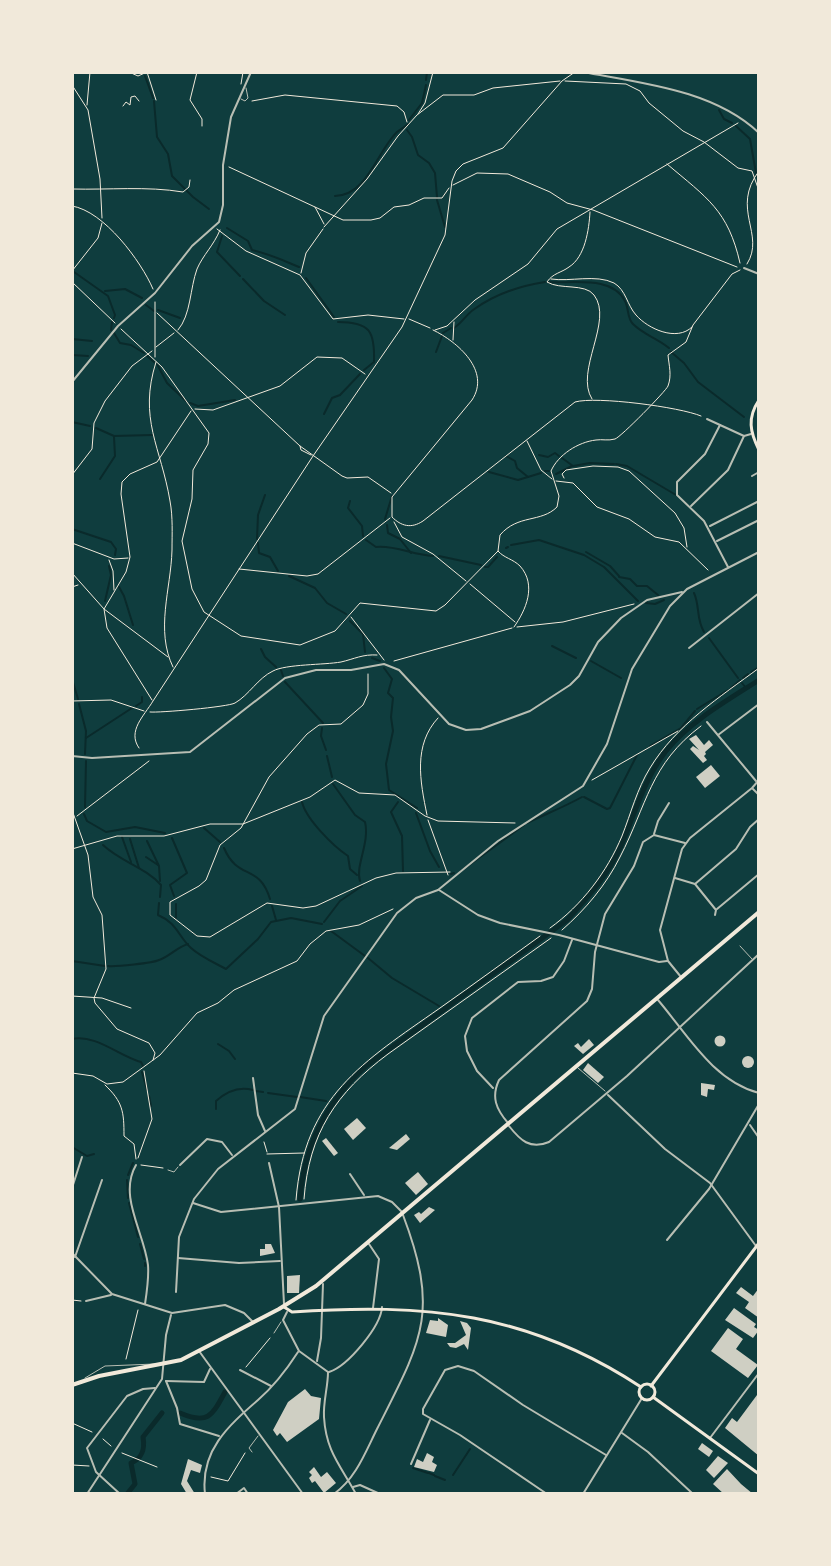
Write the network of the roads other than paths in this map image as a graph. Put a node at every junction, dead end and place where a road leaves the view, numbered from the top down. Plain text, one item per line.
1 (251, 72) edge
2 (583, 72) edge
3 (245, 84) junction
4 (239, 97) junction
5 (759, 133) edge
6 (744, 268) road end
7 (759, 274) edge
8 (72, 382) edge
9 (759, 400) edge
10 (707, 419) road end
11 (720, 425) junction
12 (751, 434) junction
13 (744, 436) junction
14 (757, 440) edge
15 (759, 450) edge
16 (759, 472) edge
17 (752, 476) dead end
18 (759, 501) edge
19 (690, 506) junction
20 (759, 520) edge
21 (708, 527) junction
22 (716, 542) junction
23 (759, 552) edge
24 (729, 568) junction
25 (683, 592) junction
26 (759, 593) edge
27 (689, 648) dead end
28 (759, 704) edge
29 (707, 722) road end
30 (717, 735) junction
31 (72, 756) edge
32 (758, 781) edge
33 (752, 788) junction
34 (759, 795) edge
35 (669, 803) dead end
36 (759, 819) edge
37 (654, 835) junction
38 (685, 843) junction
39 (759, 874) edge
40 (674, 877) junction
41 (695, 884) junction
42 (438, 890) junction
43 (759, 912) edge
44 (573, 939) junction
45 (597, 945) junction
46 (740, 946) dead end
47 (759, 954) edge
48 (752, 959) junction
49 (668, 961) junction
50 (682, 978) junction
51 (657, 999) junction
52 (680, 1027) junction
53 (577, 1066) junction
54 (253, 1078) dead end
55 (495, 1089) junction
56 (759, 1093) edge
57 (607, 1094) junction
58 (759, 1104) edge
59 (508, 1124) junction
60 (749, 1124) junction
61 (266, 1133) junction
62 (759, 1138) edge
63 (233, 1156) junction
64 (82, 1157) dead end
65 (268, 1162) road end
66 (136, 1163) road end
67 (180, 1165) joint
68 (168, 1170) road end
69 (350, 1174) dead end
70 (102, 1180) dead end
71 (710, 1183) junction
72 (72, 1188) edge
73 (365, 1197) junction
74 (192, 1202) junction
75 (279, 1207) junction
76 (403, 1214) junction
77 (667, 1240) dead end
78 (368, 1243) junction
79 (758, 1245) edge
80 (72, 1253) edge
81 (75, 1257) junction
82 (176, 1258) junction
83 (281, 1260) junction
84 (322, 1282) junction
85 (176, 1292) dead end
86 (112, 1294) junction
87 (86, 1301) road end
88 (143, 1304) junction
89 (382, 1307) junction
90 (373, 1308) junction
91 (286, 1309) junction
92 (321, 1310) junction
93 (424, 1310) junction
94 (172, 1313) junction
95 (283, 1320) junction
96 (252, 1321) junction
97 (274, 1333) road end
98 (199, 1350) junction
99 (299, 1351) junction
100 (316, 1362) junction
101 (164, 1365) junction
102 (157, 1366) junction
103 (246, 1367) road end
104 (211, 1368) junction
105 (328, 1372) junction
106 (759, 1373) edge
107 (164, 1380) junction
108 (83, 1381) junction
109 (72, 1385) edge
110 (272, 1386) junction
111 (651, 1386) junction
112 (641, 1387) junction
113 (156, 1389) junction
114 (653, 1397) junction
115 (642, 1398) junction
116 (243, 1412) junction
117 (431, 1419) junction
118 (621, 1432) junction
119 (260, 1434) junction
120 (220, 1436) junction
121 (710, 1438) junction
122 (252, 1452) dead end
123 (606, 1455) junction
124 (411, 1464) dead end
125 (759, 1474) edge
126 (100, 1475) junction
127 (348, 1482) junction
128 (352, 1487) junction
129 (87, 1494) edge
130 (120, 1494) edge
131 (205, 1494) edge
132 (236, 1494) edge
133 (248, 1494) edge
134 (303, 1494) edge
135 (334, 1494) edge
136 (356, 1494) edge
137 (380, 1494) edge
138 (547, 1494) edge
139 (583, 1494) edge
140 (693, 1494) edge

1 - 3 street
2 - 5 street
3 - 4 street
3 - 4 lane
4 - 8 street
6 - 7 street
9 - 12 main road
10 - 11 street
11 - 13 street
11 - 19 street
12 - 13 street
12 - 14 main road
13 - 19 street
14 - 15 main road
16 - 17 street
18 - 21 street
19 - 21 street
20 - 22 street
21 - 22 street
22 - 24 street
23 - 24 street
24 - 25 street
25 - 31 street
25 - 42 street
26 - 27 street
28 - 30 street
29 - 30 street
30 - 32 street
32 - 33 street
33 - 34 street
33 - 38 street
35 - 37 street
36 - 41 street
37 - 38 street
37 - 45 street
38 - 40 street
39 - 41 street
40 - 41 street
40 - 49 street
42 - 44 street
42 - 61 street
43 - 50 main road
44 - 45 street
44 - 55 street
45 - 49 street
45 - 55 street
46 - 48 lane
47 - 48 street
48 - 52 street
49 - 50 street
50 - 51 main road
51 - 52 street
51 - 53 main road
52 - 56 street
52 - 57 street
53 - 57 lane
53 - 59 main road
54 - 61 street
55 - 59 street
57 - 59 street
57 - 71 street
58 - 60 street
59 - 76 main road
60 - 62 street
60 - 71 street
61 - 63 street
63 - 67 street
63 - 74 street
64 - 72 street
65 - 75 street
66 - 88 street
67 - 68 lane
69 - 73 street
70 - 81 street
71 - 77 street
71 - 79 street
73 - 75 street
73 - 76 street
74 - 75 street
74 - 82 street
75 - 83 street
76 - 78 main road
76 - 93 street
78 - 84 main road
78 - 90 street
79 - 111 main road
80 - 81 street
81 - 86 street
82 - 83 street
82 - 85 street
83 - 91 street
84 - 91 main road
84 - 92 street
86 - 87 street
86 - 88 street
88 - 94 street
89 - 90 main road
89 - 93 main road
89 - 105 street
90 - 92 main road
91 - 92 main road
91 - 95 street
91 - 96 main road
92 - 100 street
93 - 112 main road
93 - 127 street
94 - 96 street
94 - 101 street
95 - 97 lane
95 - 99 street
96 - 98 main road
98 - 101 main road
98 - 104 street
99 - 100 street
99 - 110 street
100 - 105 street
101 - 102 main road
101 - 107 street
102 - 108 main road
102 - 108 lane
103 - 110 street
104 - 107 street
104 - 116 street
105 - 127 street
106 - 121 street
107 - 113 street
107 - 120 street
108 - 109 main road
110 - 116 street
111 - 112 main road
111 - 114 main road
112 - 115 main road
113 - 126 street
113 - 126 street
114 - 115 main road
114 - 121 main road
115 - 118 street
116 - 119 street
116 - 120 street
117 - 123 street
117 - 124 street
117 - 138 street
118 - 123 street
118 - 140 street
119 - 122 lane
119 - 134 street
120 - 131 street
121 - 125 main road
123 - 139 street
126 - 129 street
126 - 130 street
127 - 128 street
127 - 135 street
128 - 136 street
128 - 137 street
132 - 133 street

